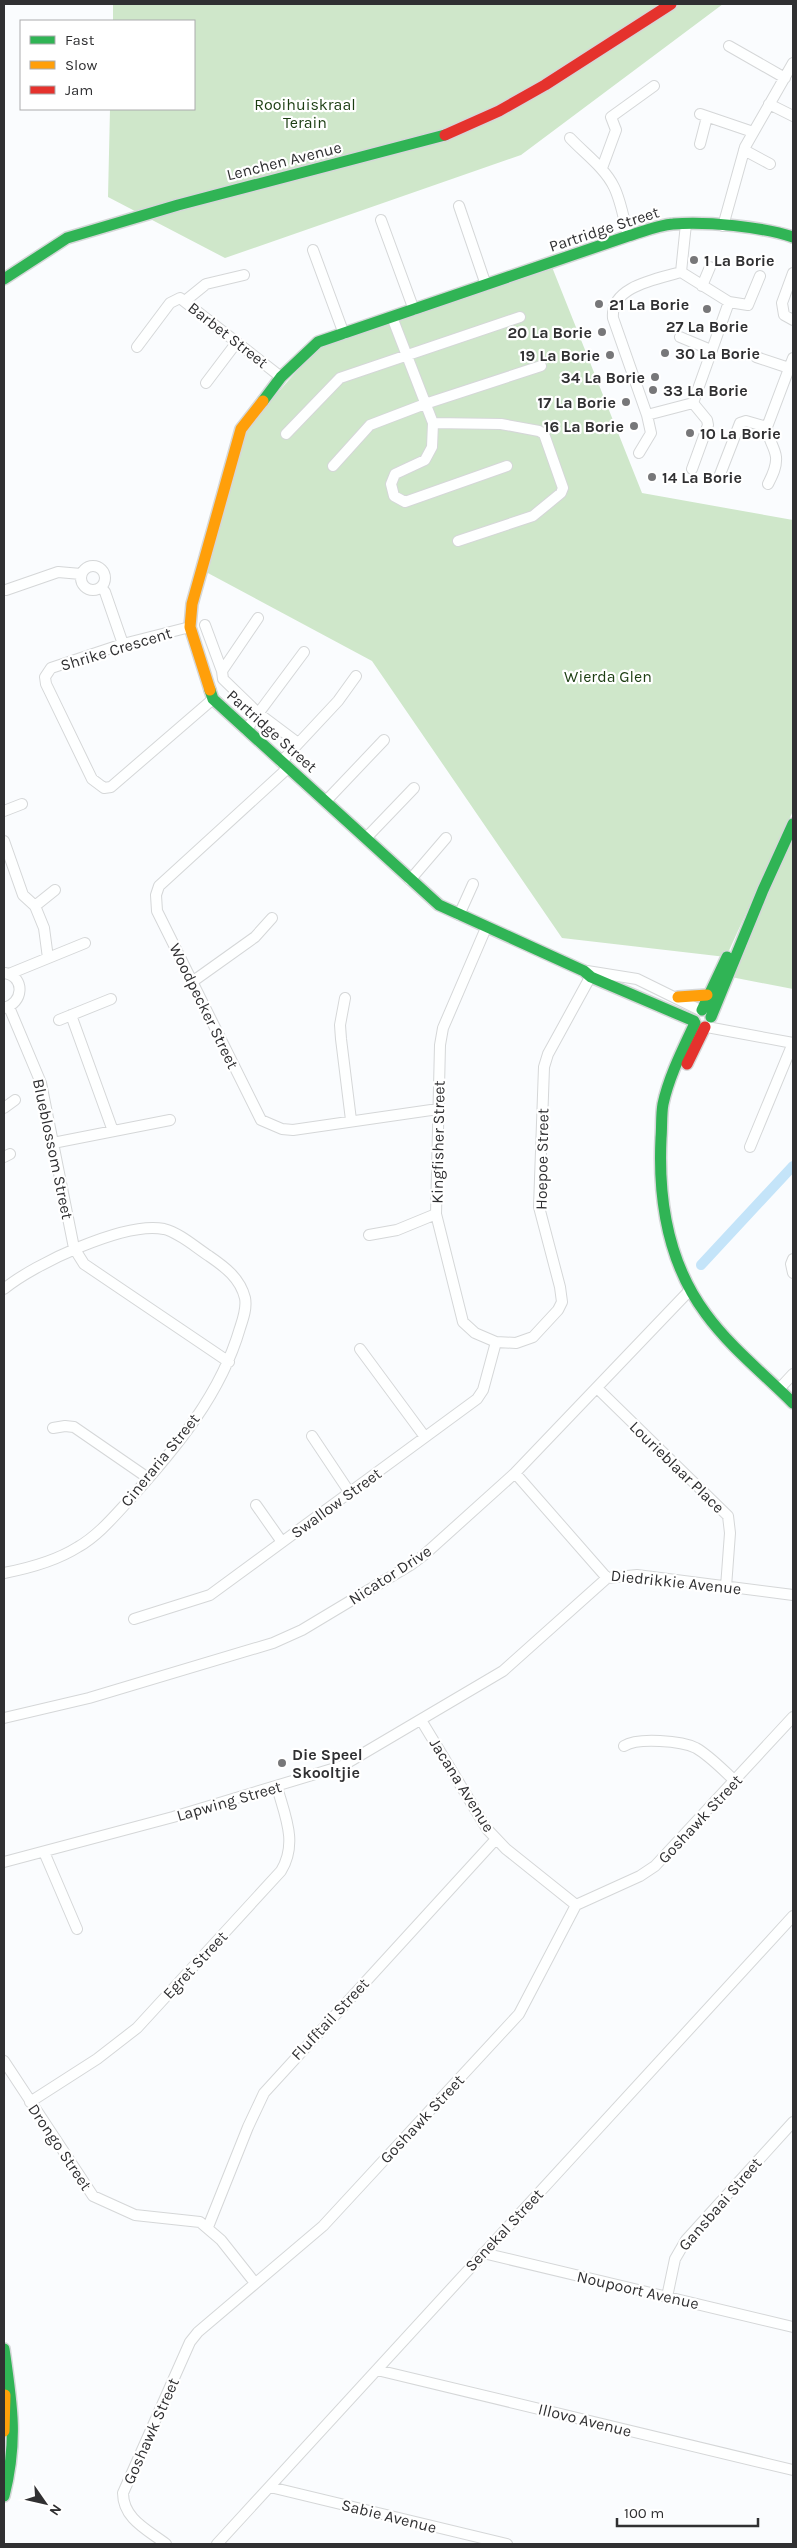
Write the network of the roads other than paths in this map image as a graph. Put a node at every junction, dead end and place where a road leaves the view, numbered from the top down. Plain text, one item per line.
1 (671, 4) edge
2 (729, 46) dead end
3 (793, 63) edge
4 (785, 78) junction
5 (654, 86) dead end
6 (769, 104) junction
7 (793, 116) edge
8 (753, 132) junction
9 (570, 138) dead end
10 (700, 144) dead end
11 (744, 150) junction
12 (770, 164) dead end
13 (602, 168) junction
14 (459, 206) dead end
15 (381, 220) dead end
16 (686, 224) junction
17 (723, 226) junction
18 (628, 236) junction
19 (793, 237) edge
20 (314, 250) dead end
21 (710, 267) dead end
22 (681, 272) junction
23 (793, 273) edge
24 (244, 275) dead end
25 (760, 276) dead end
26 (4, 279) edge
27 (486, 285) junction
28 (702, 286) junction
29 (185, 301) junction
30 (729, 302) junction
31 (414, 310) junction
32 (392, 317) junction
33 (520, 317) dead end
34 (793, 320) edge
35 (344, 334) junction
36 (680, 337) dead end
37 (237, 342) junction
38 (137, 347) dead end
39 (711, 350) junction
40 (406, 355) junction
41 (756, 357) dead end
42 (793, 358) edge
43 (541, 366) dead end
44 (789, 368) junction
45 (281, 377) junction
46 (206, 382) dead end
47 (693, 403) junction
48 (426, 404) junction
49 (647, 415) junction
50 (433, 423) junction
51 (767, 427) junction
52 (286, 434) dead end
53 (638, 453) dead end
54 (333, 466) dead end
55 (508, 466) dead end
56 (692, 469) dead end
57 (719, 477) dead end
58 (768, 484) dead end
59 (458, 541) dead end
60 (81, 574) junction
61 (101, 587) junction
62 (6, 590) dead end
63 (258, 618) dead end
64 (205, 626) dead end
65 (190, 627) junction
66 (123, 644) junction
67 (304, 652) dead end
68 (222, 670) junction
69 (356, 676) dead end
70 (213, 699) junction
71 (258, 714) junction
72 (246, 730) junction
73 (384, 740) dead end
74 (298, 743) junction
75 (285, 765) junction
76 (414, 788) dead end
77 (326, 801) junction
78 (22, 804) dead end
79 (4, 811) edge
80 (793, 824) edge
81 (366, 838) junction
82 (446, 838) dead end
83 (4, 841) edge
84 (410, 880) junction
85 (473, 884) dead end
86 (55, 890) dead end
87 (763, 890) junction
88 (35, 906) junction
89 (459, 915) junction
90 (272, 918) dead end
91 (486, 928) junction
92 (85, 943) dead end
93 (48, 958) junction
94 (589, 973) junction
95 (6, 974) edge
96 (192, 982) junction
97 (673, 995) junction
98 (707, 995) junction
99 (345, 998) dead end
100 (111, 1000) dead end
101 (6, 1008) edge
102 (665, 1009) junction
103 (71, 1016) junction
104 (703, 1019) junction
105 (59, 1020) dead end
106 (793, 1043) edge
107 (682, 1052) junction
108 (15, 1100) dead end
109 (4, 1108) edge
110 (438, 1109) junction
111 (170, 1120) dead end
112 (351, 1120) junction
113 (662, 1122) junction
114 (113, 1131) junction
115 (53, 1143) junction
116 (750, 1147) dead end
117 (436, 1214) junction
118 (369, 1235) dead end
119 (91, 1244) junction
120 (74, 1248) junction
121 (793, 1259) edge
122 (84, 1264) junction
123 (793, 1273) edge
124 (6, 1283) edge
125 (690, 1290) junction
126 (496, 1342) junction
127 (360, 1349) dead end
128 (229, 1362) junction
129 (793, 1374) edge
130 (597, 1388) junction
131 (780, 1389) junction
132 (793, 1403) edge
133 (53, 1428) dead end
134 (312, 1436) dead end
135 (425, 1437) junction
136 (515, 1473) junction
137 (148, 1478) junction
138 (350, 1493) junction
139 (256, 1505) dead end
140 (282, 1542) junction
141 (4, 1573) edge
142 (607, 1578) junction
143 (726, 1587) junction
144 (793, 1595) edge
145 (134, 1619) dead end
146 (793, 1717) edge
147 (4, 1718) edge
148 (421, 1720) junction
149 (624, 1746) dead end
150 (735, 1781) junction
151 (277, 1787) junction
152 (496, 1839) junction
153 (44, 1852) junction
154 (4, 1862) edge
155 (576, 1905) junction
156 (793, 1916) edge
157 (77, 1929) dead end
158 (4, 2061) edge
159 (30, 2102) junction
160 (793, 2122) edge
161 (208, 2227) junction
162 (483, 2253) junction
163 (255, 2283) junction
164 (667, 2297) junction
165 (793, 2327) edge
166 (4, 2349) edge
167 (377, 2370) junction
168 (7, 2371) junction
169 (4, 2431) edge
170 (793, 2470) edge
171 (270, 2487) junction
172 (4, 2496) edge
173 (166, 2544) edge
174 (216, 2544) edge
175 (507, 2544) edge

1 - 26 street, Lenchen Avenue
2 - 4 street
3 - 4 street
4 - 6 street
5 - 13 street
6 - 7 street
6 - 8 street
8 - 10 street
8 - 11 street
9 - 13 street
11 - 12 street
11 - 17 street
13 - 18 street
14 - 27 street
15 - 31 street
16 - 17 street, Partridge Street
16 - 18 street, Partridge Street
16 - 22 street
17 - 19 street, Partridge Street
18 - 27 street, Partridge Street
20 - 35 street
21 - 28 street
22 - 28 street
22 - 49 street
23 - 34 street
24 - 29 street
25 - 30 street
27 - 31 street, Partridge Street
28 - 30 street
29 - 37 street, Barbet Street
29 - 38 street, Barbet Street
30 - 39 street
31 - 32 street, Partridge Street
32 - 35 street, Partridge Street
32 - 40 street
33 - 40 street
35 - 45 street, Partridge Street
36 - 39 street
37 - 45 street, Barbet Street
37 - 46 street
39 - 47 street
40 - 48 street
40 - 52 street
41 - 44 street
42 - 44 street
43 - 48 street
44 - 51 street
45 - 65 street, Partridge Street
47 - 49 street
47 - 56 street
48 - 50 street
48 - 54 street
49 - 53 street
50 - 55 street
50 - 59 street
51 - 57 street
51 - 58 street
60 - 61 street
60 - 61 street
60 - 62 street
61 - 66 street
63 - 68 street
64 - 68 street
65 - 66 street, Shrike Crescent
65 - 70 street, Partridge Street
66 - 70 street, Shrike Crescent
67 - 71 street
68 - 71 street
69 - 74 street, Woodpecker Street
70 - 72 street, Partridge Street
71 - 72 street
71 - 74 street
72 - 75 street, Partridge Street
73 - 77 street
74 - 75 street, Woodpecker Street
75 - 77 street, Partridge Street
75 - 96 street, Woodpecker Street
76 - 81 street
77 - 81 street, Partridge Street
78 - 79 street
80 - 87 street
81 - 84 street, Partridge Street
82 - 84 street
83 - 88 street
84 - 89 street, Partridge Street
85 - 89 street
86 - 88 street
87 - 98 street
87 - 104 street
88 - 93 street
89 - 91 street, Partridge Street
90 - 96 street
91 - 94 street, Partridge Street
91 - 110 street, Kingfisher Street
92 - 93 street
93 - 95 street
94 - 97 street, Partridge Street
94 - 102 street, Partridge Street
94 - 126 street, Hoepoe Street
95 - 101 street, Blueblossom Street
96 - 112 street, Woodpecker Street
97 - 98 street
97 - 102 street
97 - 104 street, Partridge Street
98 - 104 street
99 - 112 street
100 - 103 street
101 - 115 street, Blueblossom Street
102 - 104 street, Partridge Street
102 - 107 street
103 - 105 street
103 - 114 street
104 - 106 street
104 - 107 street
104 - 113 street
106 - 116 street
107 - 113 street
108 - 109 street
110 - 112 street, Woodpecker Street
110 - 117 street, Kingfisher Street
111 - 114 street
113 - 125 street
114 - 115 street
115 - 120 street, Blueblossom Street
117 - 118 street
117 - 126 street, Kingfisher Street
119 - 120 street, Cineraria Street
119 - 122 street
119 - 128 street, Cineraria Street
120 - 122 street, Blueblossom Street
120 - 124 street, Cineraria Street
121 - 123 street
122 - 128 street, Blueblossom Street
125 - 130 street, Nicator Drive
125 - 131 street
126 - 135 street, Swallow Street
127 - 135 street
128 - 137 street, Cineraria Street
129 - 131 street
130 - 136 street, Nicator Drive
130 - 143 street, Lourieblaar Place
131 - 132 street
133 - 137 street
134 - 138 street
135 - 138 street, Swallow Street
136 - 142 street, Diedrikkie Avenue
136 - 147 street, Nicator Drive
137 - 141 street, Cineraria Street
138 - 140 street, Swallow Street
139 - 140 street
140 - 145 street, Swallow Street
142 - 143 street, Diedrikkie Avenue
142 - 148 street, Lapwing Street
143 - 144 street, Diedrikkie Avenue
146 - 150 street, Goshawk Street
148 - 151 street, Lapwing Street
148 - 152 street, Jacana Avenue
149 - 150 street
150 - 155 street, Goshawk Street
151 - 153 street, Lapwing Street
151 - 159 street, Egret Street
152 - 155 street, Jacana Avenue
152 - 161 street, Flufftail Street
153 - 154 street, Lapwing Street
153 - 157 street
155 - 163 street, Goshawk Street
156 - 162 street, Senekal Street
158 - 159 street, Drongo Street
159 - 161 street, Drongo Street
160 - 164 street, Gansbaai Street
161 - 163 street
162 - 164 street, Noupoort Avenue
162 - 167 street, Senekal Street
163 - 173 street, Goshawk Street
164 - 165 street, Noupoort Avenue
166 - 168 street
167 - 170 street, Illovo Avenue
167 - 171 street, Senekal Street
168 - 169 street
168 - 172 street
171 - 174 street, Senekal Street
171 - 175 street, Sabie Avenue

